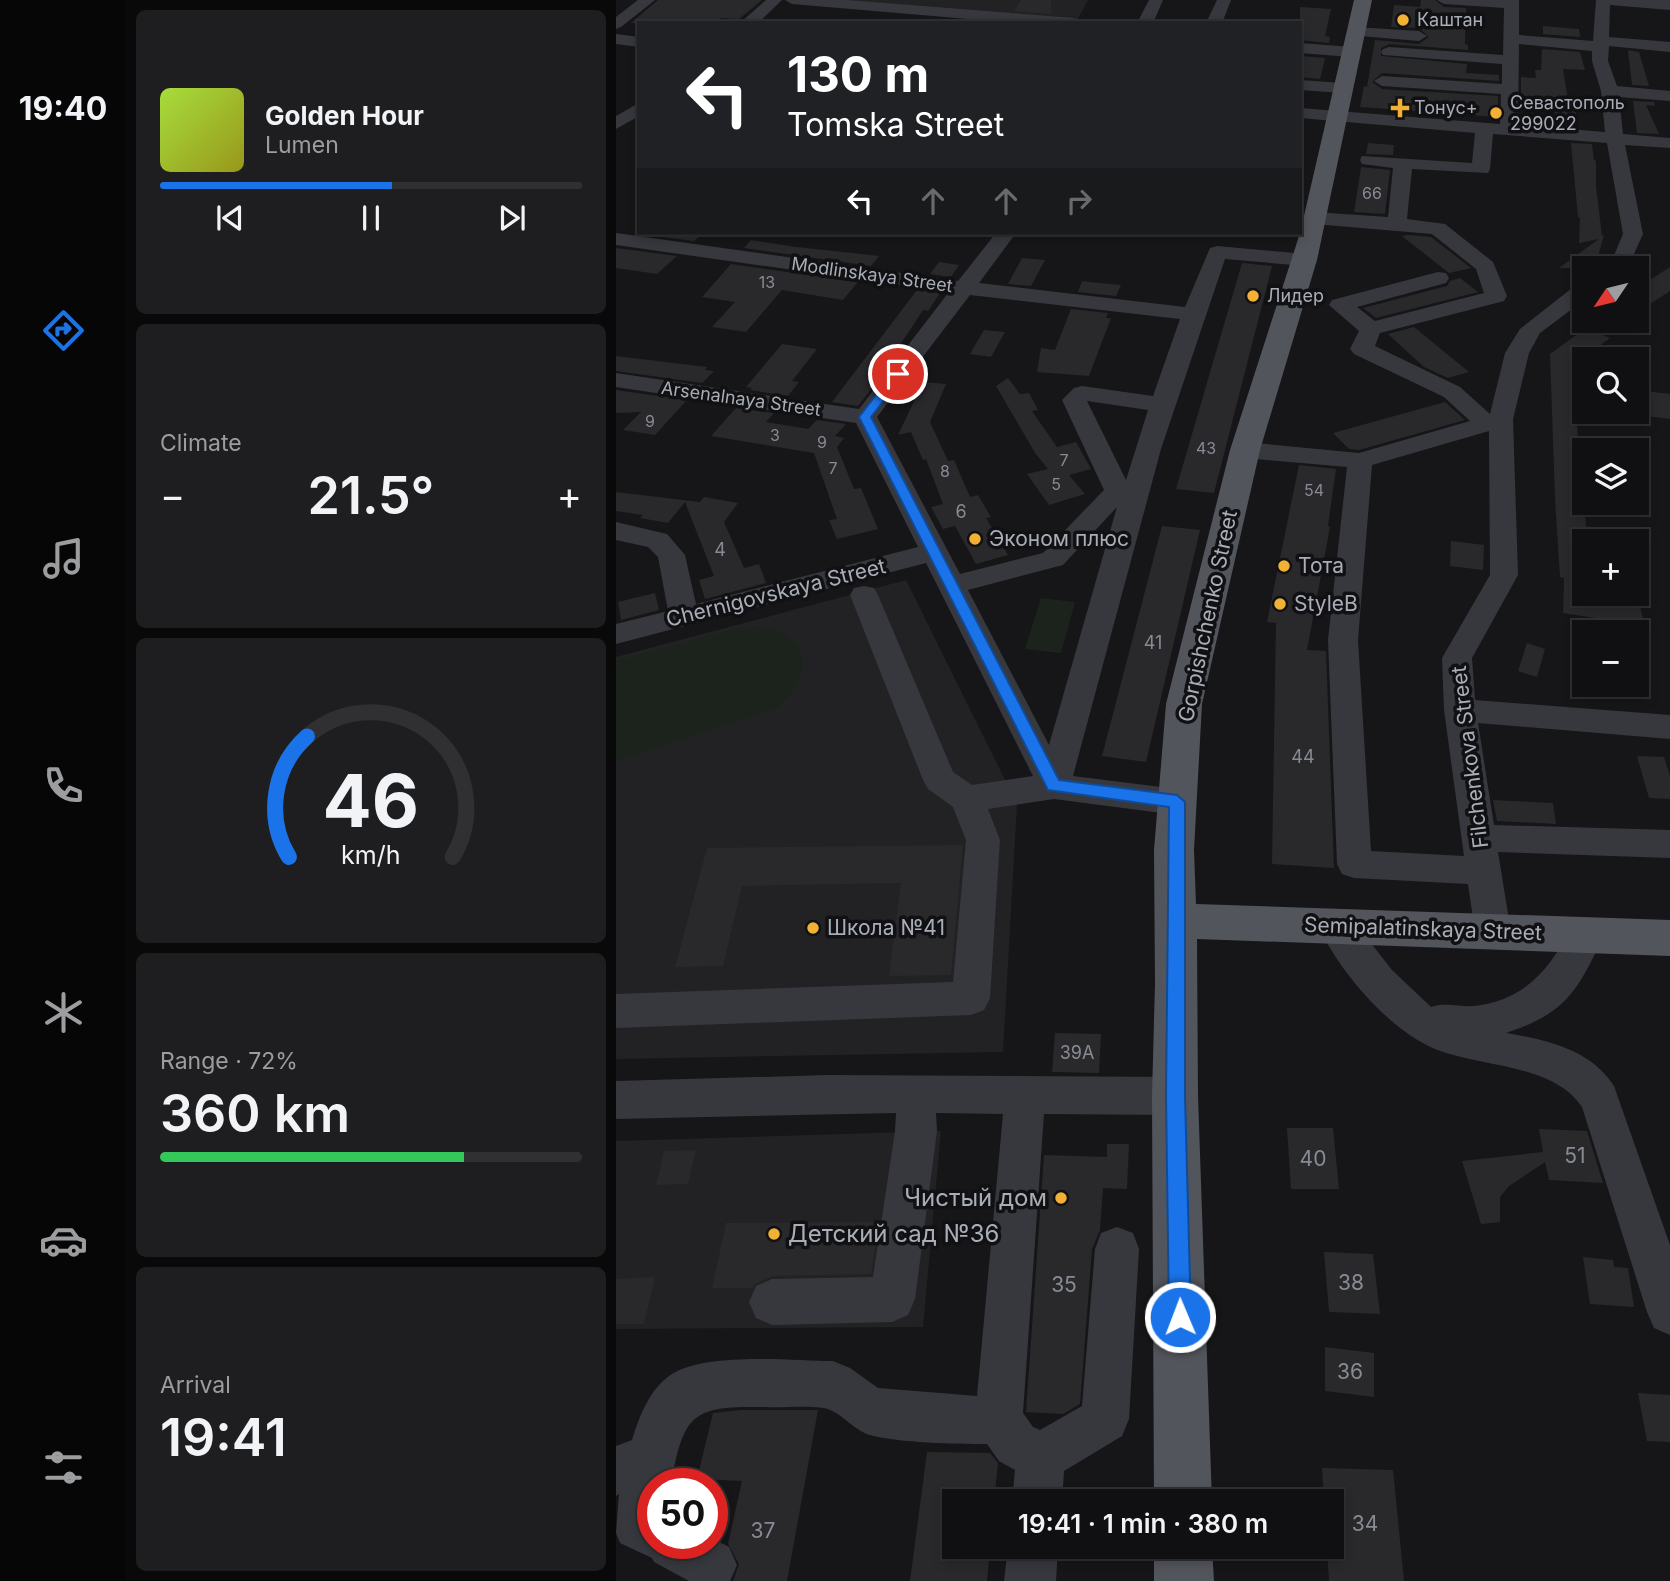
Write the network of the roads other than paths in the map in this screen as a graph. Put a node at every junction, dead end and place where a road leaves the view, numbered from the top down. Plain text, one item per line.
1 (648, 0) edge
2 (775, 0) edge
3 (792, 0) edge
4 (930, 0) edge
5 (1156, 0) edge
6 (1224, 0) edge
7 (1363, 0) edge
8 (1444, 0) edge
9 (1603, 0) edge
10 (1512, 2) edge
11 (1670, 5) edge
12 (750, 21) edge
13 (1049, 21) edge
14 (1070, 21) edge
15 (1146, 21) edge
16 (1215, 21) edge
17 (616, 24) edge
18 (1436, 37) dead end
19 (616, 39) edge
20 (1490, 40) dead end
21 (1511, 41) junction
22 (637, 42) edge
23 (1353, 42) junction
24 (1601, 44) junction
25 (1670, 47) edge
26 (1302, 48) edge
27 (1389, 58) dead end
28 (1510, 74) junction
29 (1382, 82) dead end
30 (1302, 85) edge
31 (1343, 88) junction
32 (1610, 91) junction
33 (1670, 96) edge
34 (637, 109) edge
35 (1302, 113) edge
36 (1336, 116) junction
37 (616, 124) edge
38 (1484, 128) junction
39 (616, 130) edge
40 (1509, 130) junction
41 (637, 133) edge
42 (1615, 139) junction
43 (1670, 143) edge
44 (1369, 160) dead end
45 (1403, 163) junction
46 (1314, 218) junction
47 (1397, 224) junction
48 (1004, 235) edge
49 (616, 239) edge
50 (1624, 256) edge
51 (1305, 260) junction
52 (1438, 278) dead end
53 (964, 288) junction
54 (1572, 299) edge
55 (1192, 314) junction
56 (1371, 329) junction
57 (616, 380) edge
58 (1161, 405) junction
59 (865, 417) junction
60 (1245, 450) junction
61 (1360, 461) junction
62 (1127, 492) junction
63 (616, 531) edge
64 (936, 551) junction
65 (953, 585) junction
66 (864, 595) dead end
67 (684, 616) junction
68 (616, 634) edge
69 (1460, 710) junction
70 (1670, 727) edge
71 (1054, 786) junction
72 (967, 799) junction
73 (1177, 802) junction
74 (1670, 844) edge
75 (1481, 855) junction
76 (1176, 922) junction
77 (1336, 926) junction
78 (1493, 932) junction
79 (1586, 935) junction
80 (1670, 938) edge
81 (616, 1011) edge
82 (1415, 1017) junction
83 (916, 1095) junction
84 (1025, 1095) junction
85 (1175, 1096) junction
86 (616, 1100) edge
87 (1117, 1249) dead end
88 (772, 1302) dead end
89 (1670, 1312) edge
90 (999, 1420) junction
91 (1041, 1457) junction
92 (634, 1464) edge
93 (1038, 1489) edge
94 (1183, 1489) edge
95 (637, 1510) edge
96 (1032, 1559) edge
97 (1184, 1559) edge
98 (1030, 1581) edge
99 (1184, 1581) edge

1 - 17 street
2 - 12 street
3 - 13 street
4 - 14 street
5 - 15 street
6 - 16 street
7 - 23 main road, Gorpishchenko Street
8 - 10 street
9 - 11 street
9 - 24 street
10 - 21 street
18 - 23 street
19 - 22 street
20 - 21 street
21 - 24 street
21 - 28 street
23 - 26 street
23 - 31 main road, Gorpishchenko Street
24 - 25 street
24 - 32 street
27 - 28 street
28 - 29 street
28 - 40 street
30 - 31 street
31 - 36 main road, Gorpishchenko Street
32 - 33 street
32 - 42 street
34 - 37 street
35 - 36 street
36 - 38 street
36 - 46 main road, Gorpishchenko Street
38 - 40 street
38 - 45 street
39 - 41 street
40 - 42 street
42 - 43 street
42 - 50 street
44 - 45 street
45 - 47 street
46 - 47 street
46 - 51 main road, Gorpishchenko Street
47 - 56 street
48 - 53 street
49 - 53 street, Modlinskaya Street
51 - 55 street
51 - 60 main road, Gorpishchenko Street
52 - 56 street
53 - 55 street, Modlinskaya Street
53 - 59 street
54 - 69 street, Filchenkova Street
55 - 58 street
56 - 61 street
57 - 59 street, Arsenalnaya Street
58 - 62 street
58 - 62 street
59 - 64 street
60 - 61 street
60 - 73 main road, Gorpishchenko Street
61 - 75 street
62 - 65 street
62 - 71 street
63 - 67 street
64 - 65 street
64 - 67 street, Chernigovskaya Street
65 - 71 street
66 - 72 street
67 - 68 street, Chernigovskaya Street
69 - 70 street
69 - 75 street, Filchenkova Street
71 - 72 street
71 - 73 street
72 - 81 street
73 - 76 main road, Gorpishchenko Street
74 - 75 street
75 - 78 street, Filchenkova Street
76 - 77 main road, Semipalatinskaya Street
76 - 85 main road, Gorpishchenko Street
77 - 78 main road, Semipalatinskaya Street
77 - 82 street
78 - 79 main road, Semipalatinskaya Street
79 - 80 main road, Semipalatinskaya Street
79 - 82 street
82 - 89 street
83 - 84 street
83 - 86 street
83 - 88 street
84 - 85 street
84 - 90 street
85 - 94 main road, Gorpishchenko Street
87 - 91 street
90 - 91 street
90 - 92 street
91 - 93 street
92 - 95 street
96 - 98 street
97 - 99 main road

